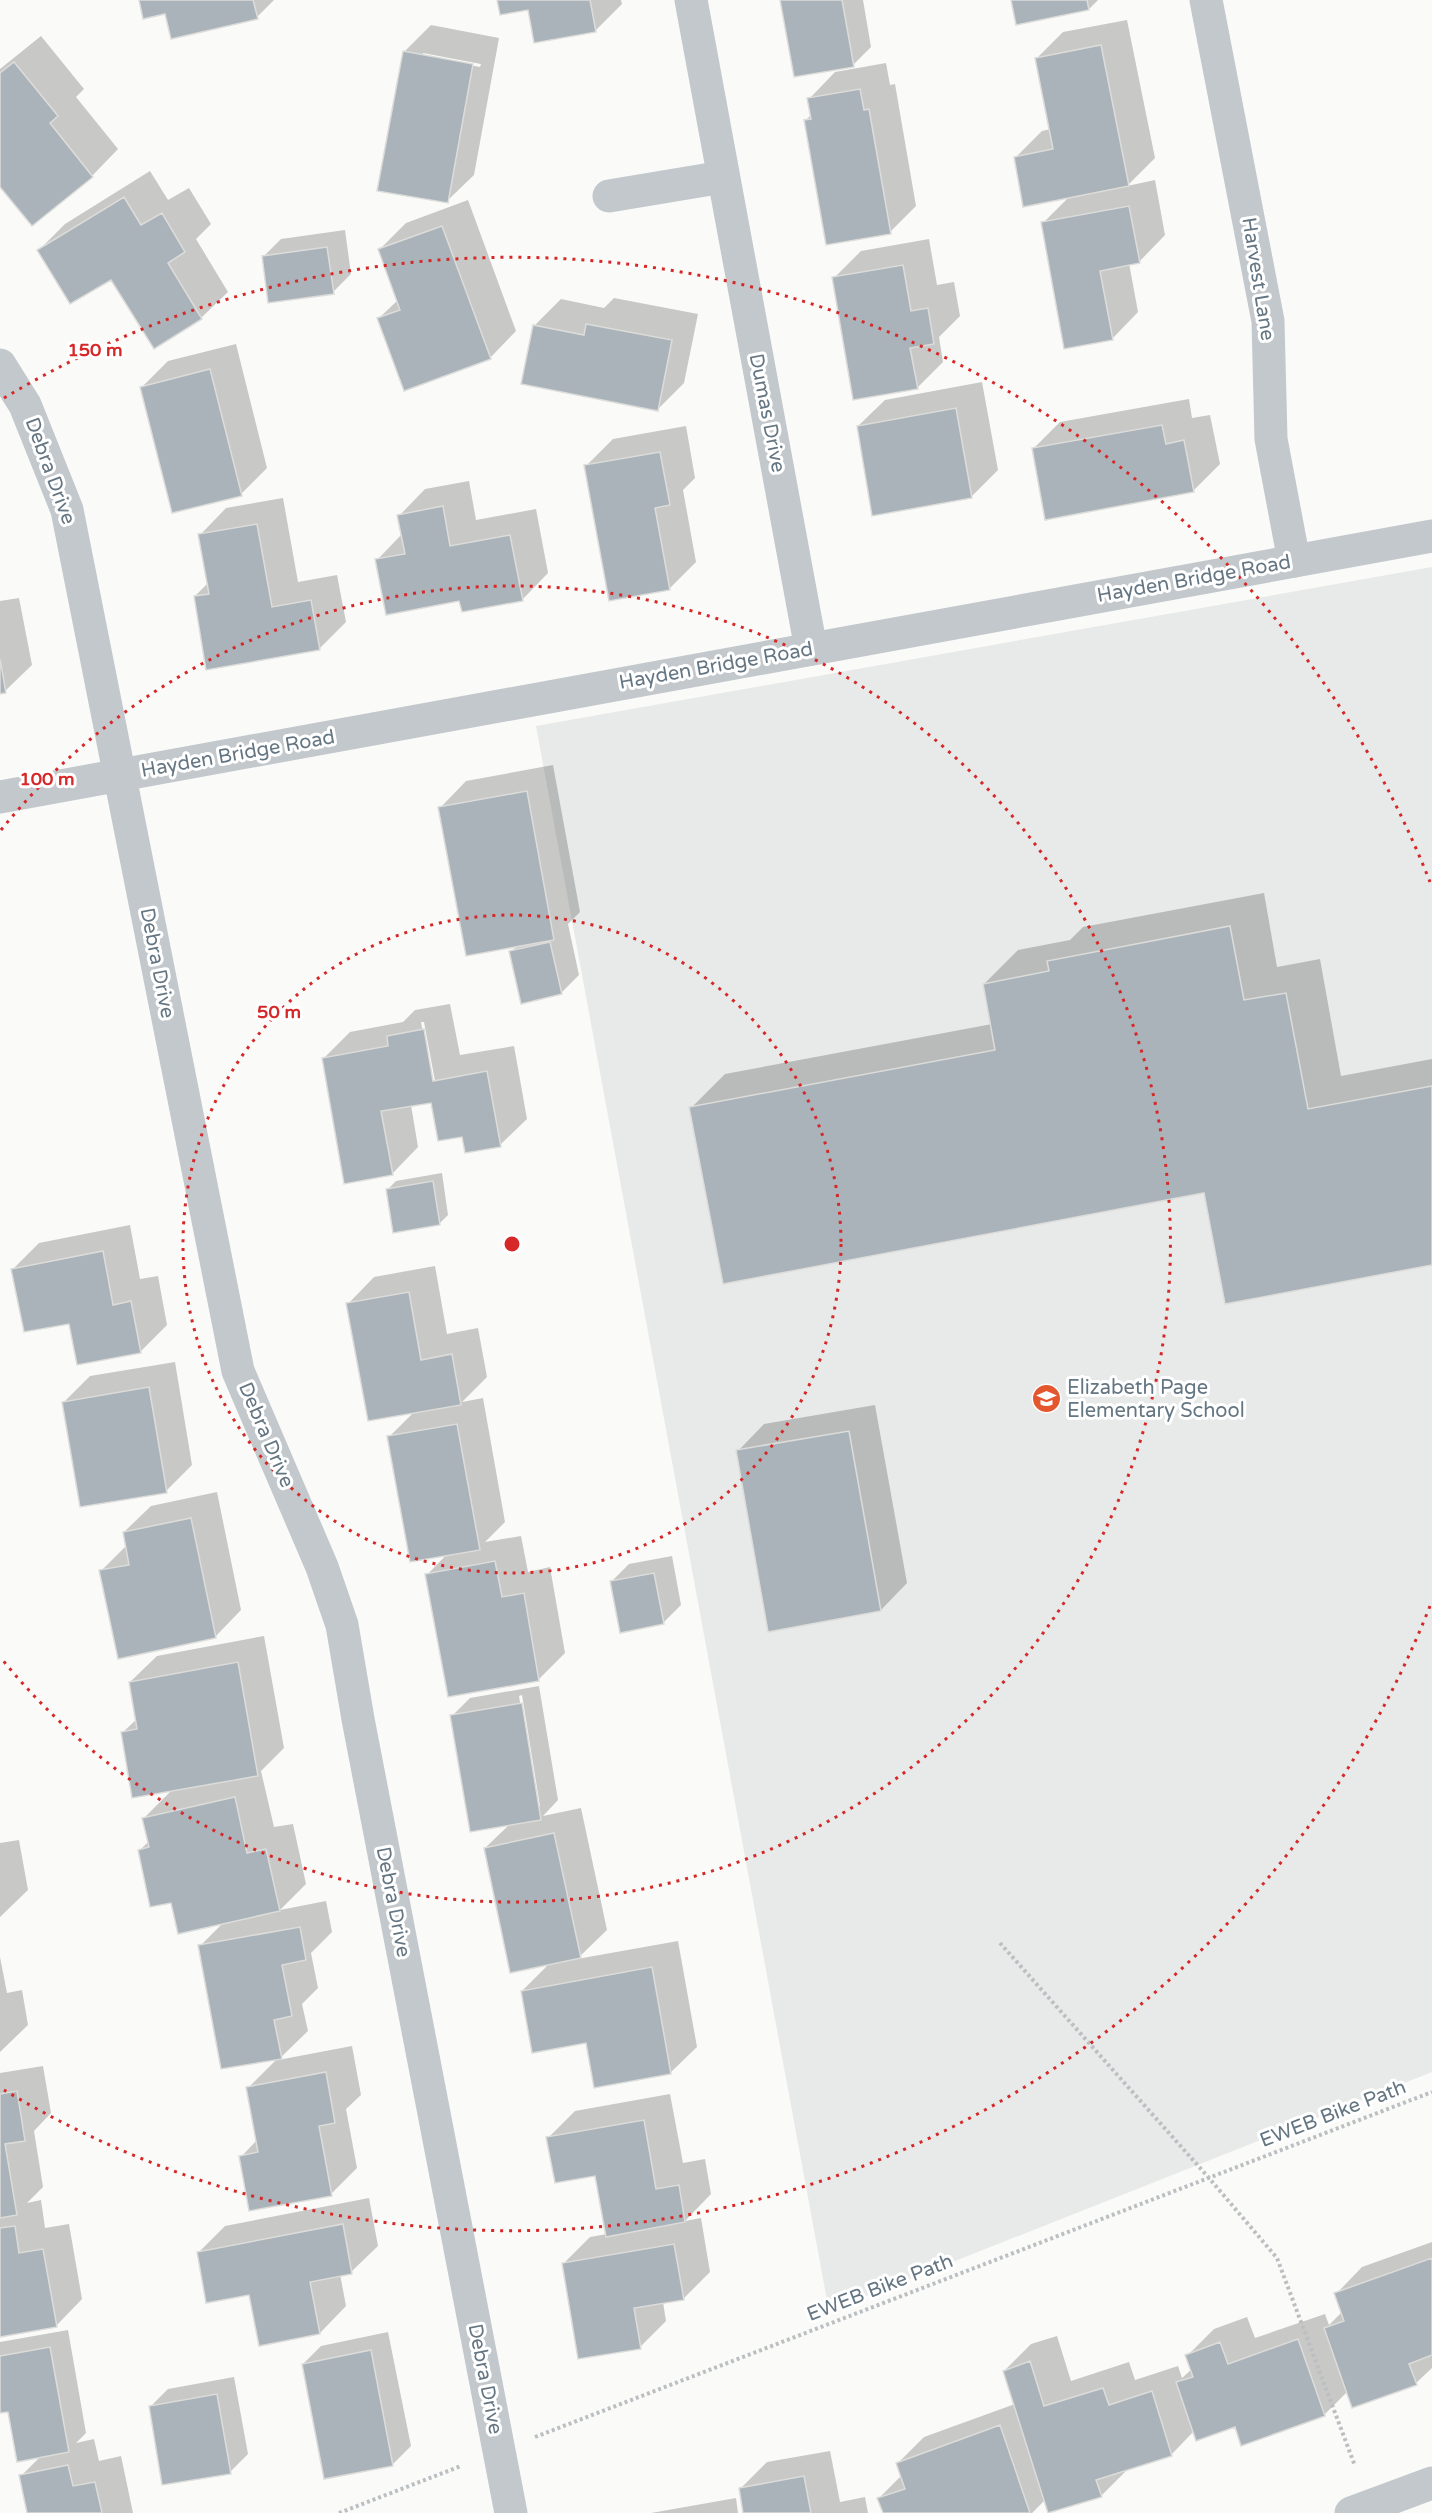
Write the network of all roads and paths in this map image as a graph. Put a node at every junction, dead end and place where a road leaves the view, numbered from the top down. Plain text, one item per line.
1 (691, 0) edge
2 (1206, 0) edge
3 (723, 177) junction
4 (609, 195) dead end
5 (0, 365) edge
6 (1432, 536) edge
7 (1294, 561) junction
8 (811, 649) junction
9 (120, 775) junction
10 (0, 797) edge
11 (1000, 1943) dead end
12 (1432, 2092) edge
13 (1209, 2178) junction
14 (499, 2451) junction
15 (1355, 2466) dead end
16 (1432, 2483) edge
17 (339, 2513) edge
18 (511, 2513) edge
19 (1351, 2513) edge

1 - 3 street, Dumas Drive
2 - 7 street, Harvest Lane
3 - 4 street
3 - 8 street, Dumas Drive
5 - 9 street, Debra Drive
6 - 7 street, Hayden Bridge Road
7 - 8 street, Hayden Bridge Road
8 - 9 street, Hayden Bridge Road
9 - 10 street, Hayden Bridge Road
9 - 14 street, Debra Drive
11 - 13 path
12 - 13 path, EWEB Bike Path
13 - 14 path, EWEB Bike Path
13 - 15 path
14 - 17 path, EWEB Bike Path
14 - 18 street, Debra Drive
16 - 19 street

